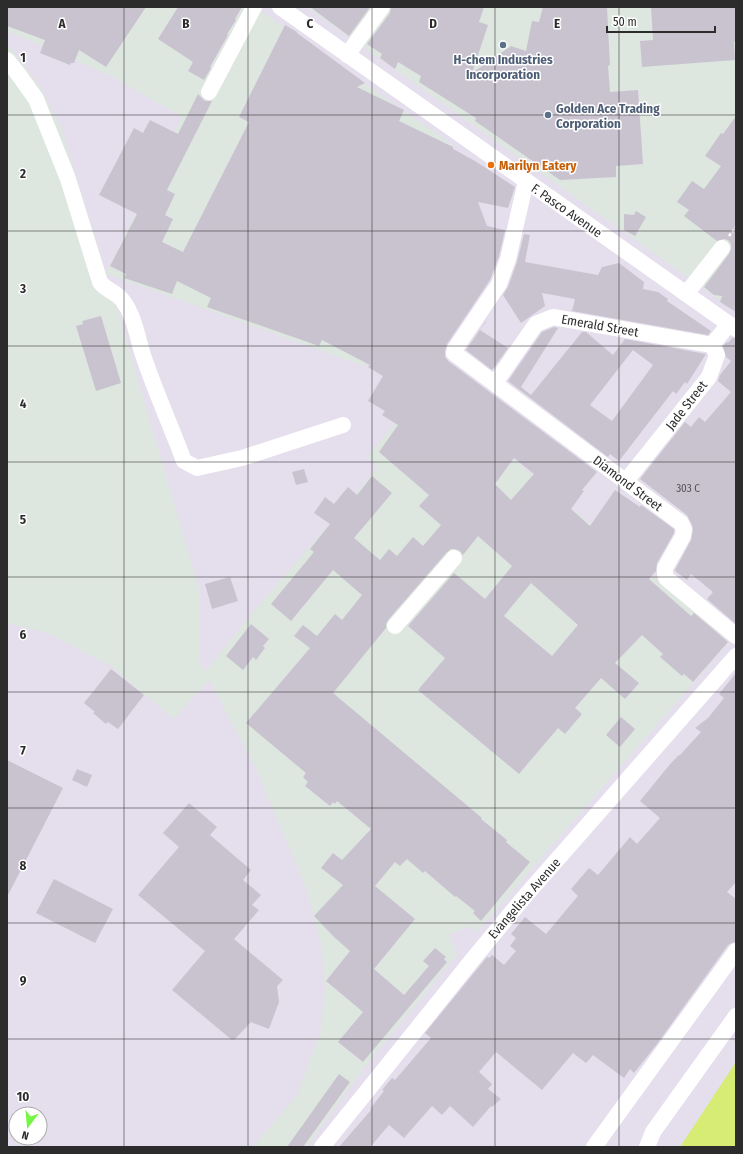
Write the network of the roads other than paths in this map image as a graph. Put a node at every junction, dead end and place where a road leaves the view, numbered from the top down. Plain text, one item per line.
1 (254, 7) edge
2 (280, 7) edge
3 (382, 7) edge
4 (348, 55) junction
5 (7, 60) edge
6 (210, 92) dead end
7 (526, 181) junction
8 (722, 248) dead end
9 (686, 294) junction
10 (732, 327) edge
11 (712, 346) junction
12 (495, 383) junction
13 (343, 425) dead end
14 (626, 481) junction
15 (454, 558) dead end
16 (395, 626) dead end
17 (736, 636) edge
18 (736, 656) edge
19 (736, 951) edge
20 (736, 1016) edge
21 (322, 1147) edge
22 (594, 1147) edge
23 (647, 1147) edge

1 - 6 street
2 - 4 street, F. Pasco Avenue
3 - 4 street
4 - 7 street, F. Pasco Avenue
5 - 13 street
7 - 9 street, F. Pasco Avenue
7 - 12 street, Diamond Street
8 - 9 street
9 - 10 street, F. Pasco Avenue
10 - 11 street
11 - 12 street, Emerald Street
11 - 14 street, Jade Street
12 - 14 street, Diamond Street
14 - 17 street, Diamond Street
15 - 16 street
18 - 21 street, Evangelista Avenue
19 - 22 street
20 - 23 street

